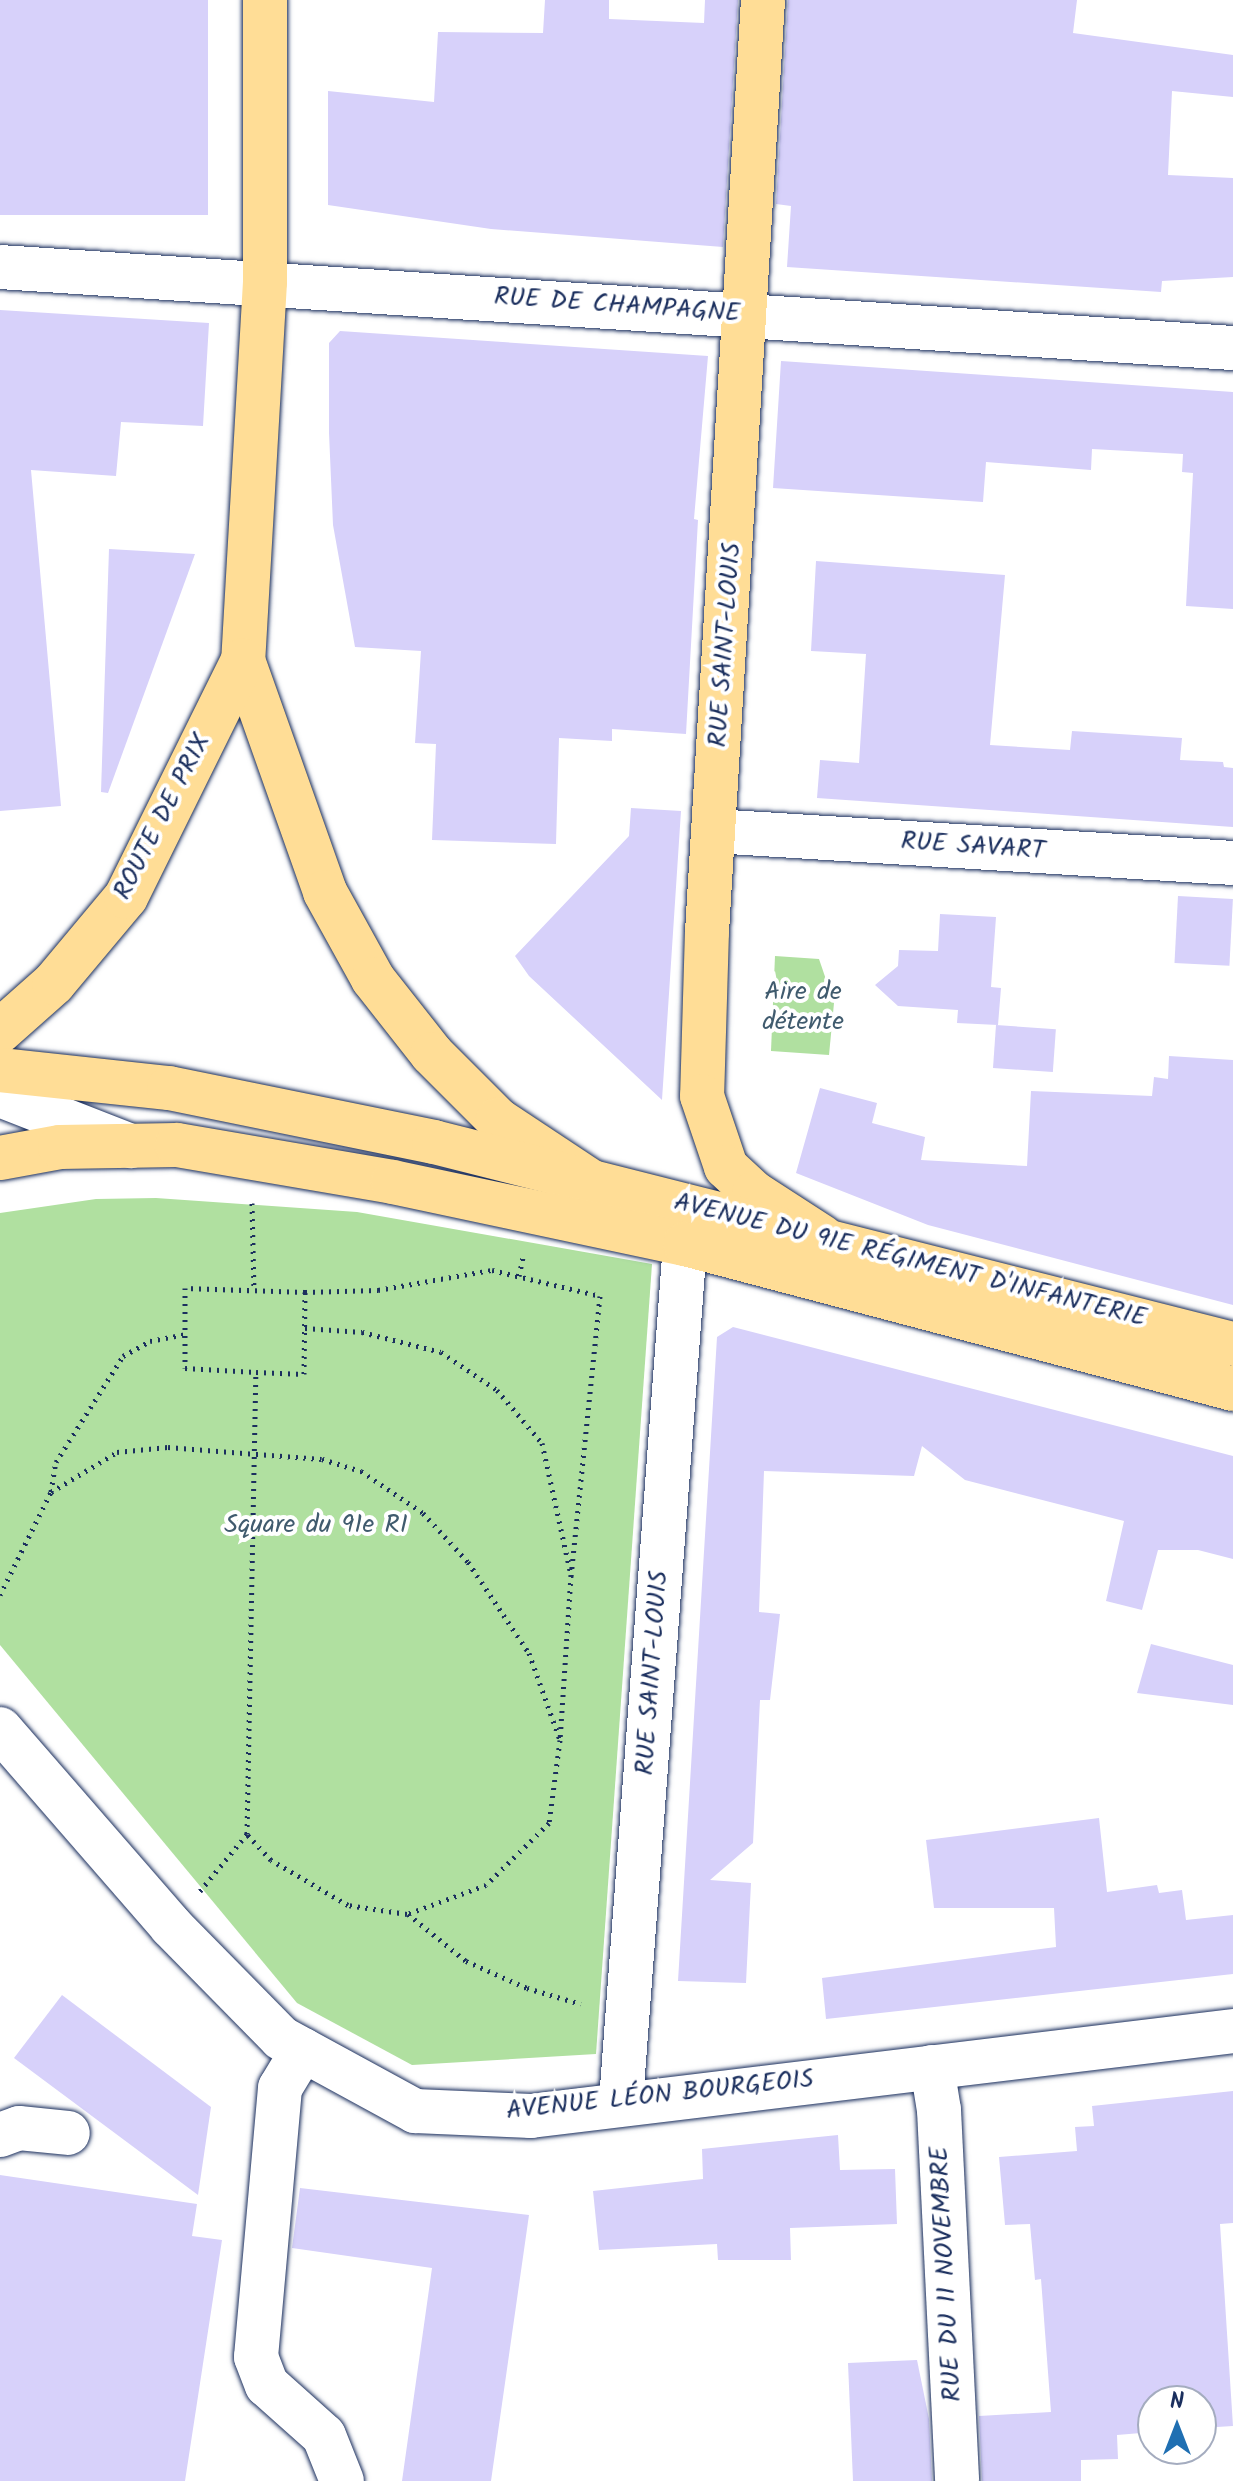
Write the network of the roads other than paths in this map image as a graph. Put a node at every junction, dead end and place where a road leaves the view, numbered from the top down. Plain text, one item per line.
1 (265, 0) edge
2 (763, 0) edge
3 (0, 267) edge
4 (265, 282) junction
5 (748, 316) junction
6 (1233, 348) edge
7 (243, 660) junction
8 (713, 831) junction
9 (1233, 863) edge
10 (0, 1031) edge
11 (0, 1070) edge
12 (0, 1095) edge
13 (131, 1146) junction
14 (0, 1158) edge
15 (587, 1180) junction
16 (822, 1237) junction
17 (685, 1244) junction
18 (1233, 1344) edge
19 (1233, 1389) edge
20 (0, 1729) edge
21 (1233, 2031) edge
22 (303, 2050) junction
23 (932, 2067) junction
24 (621, 2101) junction
25 (68, 2133) dead end
26 (0, 2135) edge
27 (342, 2481) edge
28 (957, 2481) edge

1 - 4 main road, AVENUE DU 91E RÉGIMENT D'INFANTERIE
2 - 5 main road, RUE SAINT-LOUIS
3 - 4 street, RUE DE CHAMPAGNE
4 - 5 street, RUE DE CHAMPAGNE
4 - 7 main road, AVENUE DU 91E RÉGIMENT D'INFANTERIE
5 - 6 street, RUE DE CHAMPAGNE
5 - 8 main road, RUE SAINT-LOUIS
7 - 10 main road, ROUTE DE PRIX
7 - 15 main road, AVENUE DU 91E RÉGIMENT D'INFANTERIE
8 - 9 street, RUE SAVART
8 - 16 main road, RUE SAINT-LOUIS
11 - 15 main road, AVENUE DU 91E RÉGIMENT D'INFANTERIE
12 - 13 street
13 - 14 main road
13 - 17 main road, AVENUE DU 91E RÉGIMENT D'INFANTERIE
15 - 16 main road, AVENUE DU 91E RÉGIMENT D'INFANTERIE
15 - 17 main road, AVENUE DU 91E RÉGIMENT D'INFANTERIE
16 - 18 main road, AVENUE DU 91E RÉGIMENT D'INFANTERIE
17 - 19 main road, AVENUE DU 91E RÉGIMENT D'INFANTERIE
17 - 24 street, RUE SAINT-LOUIS
20 - 22 street, AVENUE LÉON BOURGEOIS
21 - 23 street, AVENUE LÉON BOURGEOIS
22 - 24 street, AVENUE LÉON BOURGEOIS
22 - 27 street
23 - 24 street, AVENUE LÉON BOURGEOIS
23 - 28 street, RUE DU 11 NOVEMBRE
25 - 26 street

